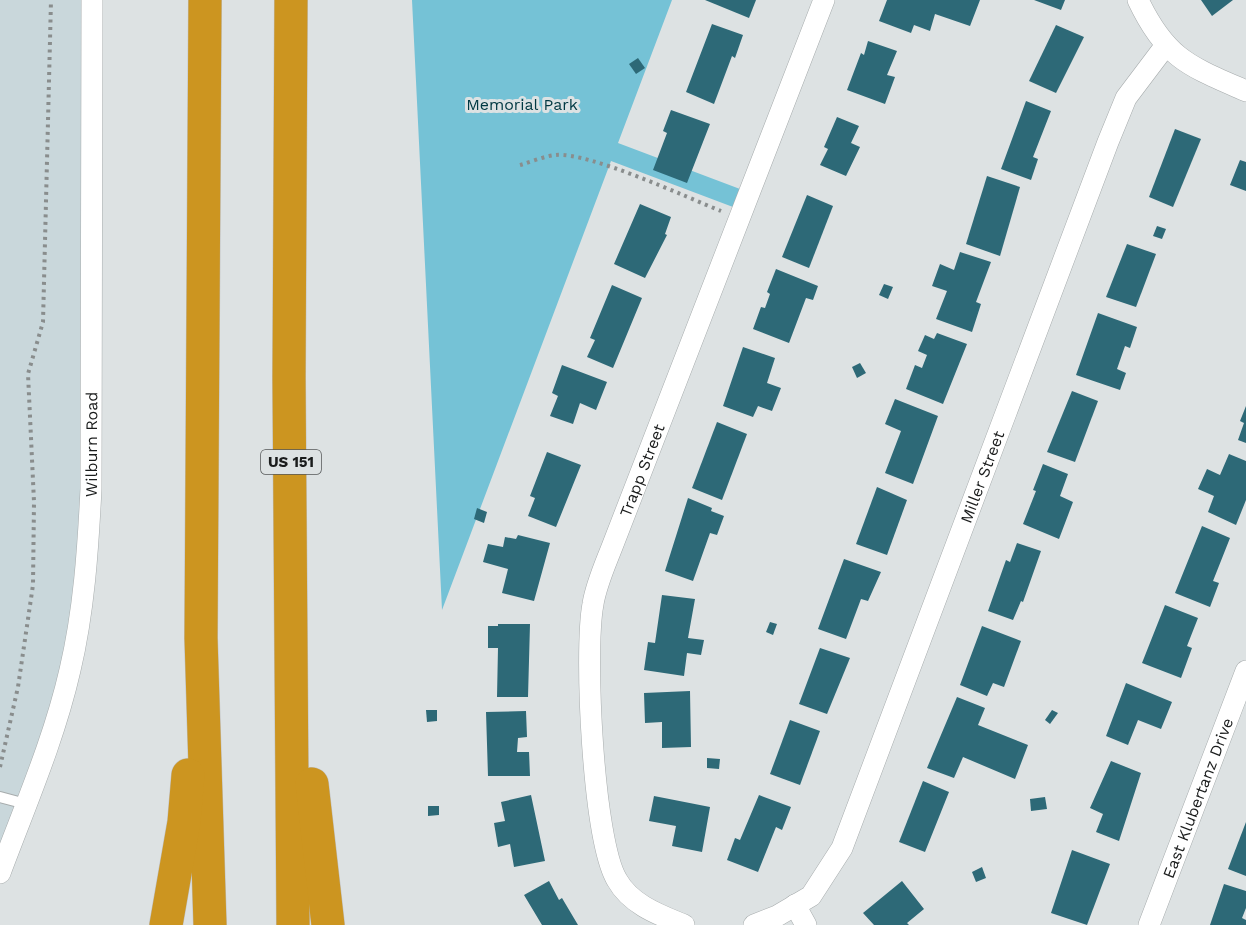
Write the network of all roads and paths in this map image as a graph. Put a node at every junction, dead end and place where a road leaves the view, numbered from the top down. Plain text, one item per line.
1 (51, 0) edge
2 (92, 0) edge
3 (205, 0) edge
4 (291, 0) edge
5 (824, 0) edge
6 (1138, 0) edge
7 (1166, 45) junction
8 (1246, 91) edge
9 (520, 165) dead end
10 (739, 218) junction
11 (289, 378) junction
12 (201, 638) junction
13 (1246, 671) edge
14 (0, 767) edge
15 (0, 797) edge
16 (26, 804) junction
17 (0, 873) edge
18 (795, 905) junction
19 (166, 925) edge
20 (210, 925) edge
21 (293, 925) edge
22 (328, 925) edge
23 (684, 925) edge
24 (754, 925) edge
25 (806, 925) edge
26 (1149, 925) edge

1 - 14 path
2 - 16 street, Wilburn Road
3 - 12 highway
4 - 11 highway, US 151
5 - 10 street, Trapp Street
6 - 7 street
7 - 8 street
7 - 18 street, Miller Street
9 - 10 path
10 - 23 street, Trapp Street
11 - 21 highway, US 151
11 - 22 highway
12 - 19 highway
12 - 20 highway
13 - 26 street, East Klubertanz Drive
15 - 16 lane
16 - 17 street, Wilburn Road
18 - 24 street
18 - 25 street

